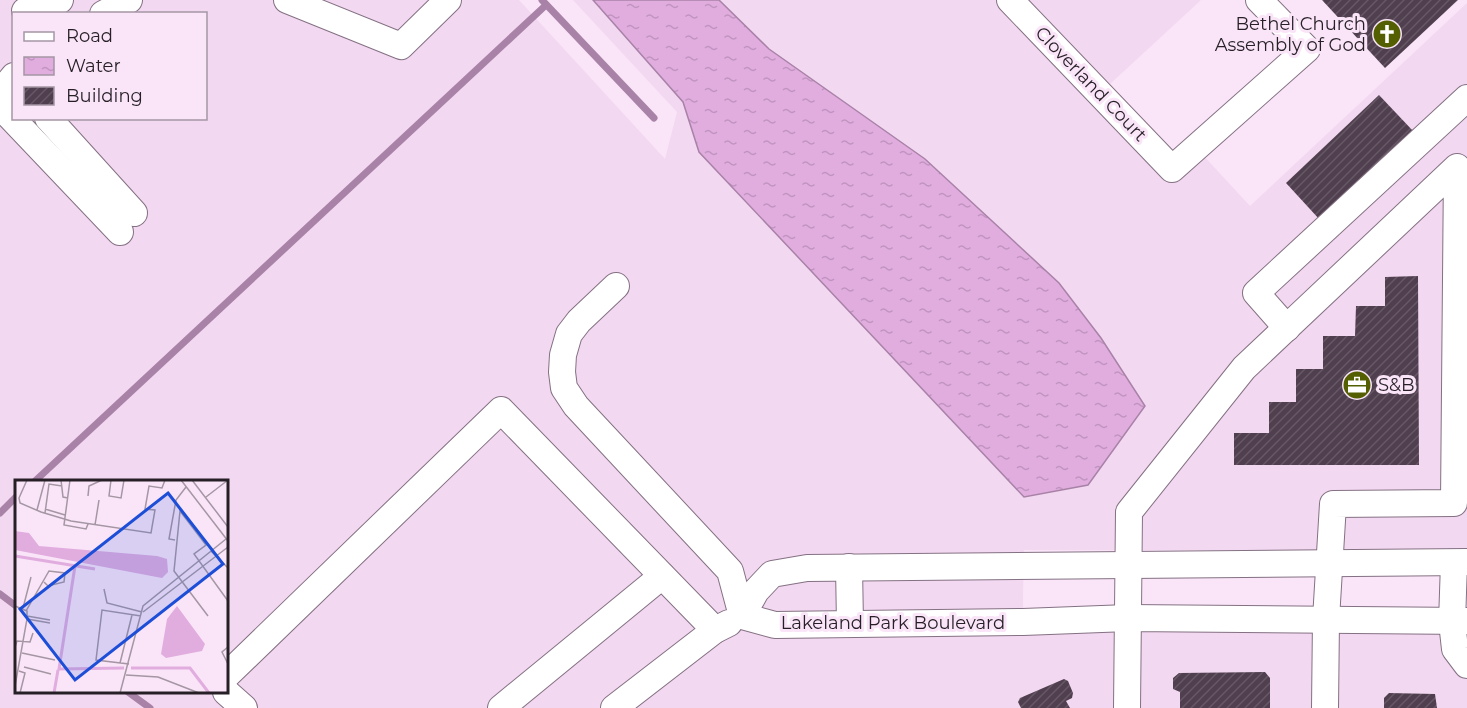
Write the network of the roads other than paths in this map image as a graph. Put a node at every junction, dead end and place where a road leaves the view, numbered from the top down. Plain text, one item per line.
1 (60, 0) edge
2 (129, 0) edge
3 (287, 0) edge
4 (448, 0) edge
5 (1010, 0) edge
6 (1259, 0) edge
7 (24, 8) edge
8 (107, 12) edge
9 (1467, 98) edge
10 (0, 106) edge
11 (12, 117) edge
12 (15, 120) edge
13 (50, 120) edge
14 (616, 286) dead end
15 (1287, 328) junction
16 (1461, 562) edge
17 (1330, 564) junction
18 (1129, 566) junction
19 (849, 567) junction
20 (662, 576) junction
21 (742, 616) junction
22 (1128, 618) junction
23 (1326, 619) junction
24 (1459, 622) edge
25 (850, 624) junction
26 (715, 630) junction
27 (1467, 665) edge
28 (228, 674) edge
29 (227, 693) edge
30 (244, 708) edge
31 (501, 708) edge
32 (614, 708) edge
33 (1127, 708) edge
34 (1325, 708) edge

1 - 7 street
2 - 8 street
3 - 4 street
5 - 6 street, Cloverland Court
9 - 15 street
10 - 11 street
12 - 13 street
14 - 21 street
15 - 17 street
15 - 18 street
16 - 17 street
16 - 24 street
17 - 18 street
17 - 23 street
18 - 19 street
18 - 22 street
19 - 21 street
19 - 25 street
20 - 26 street
20 - 28 street
20 - 31 street
21 - 25 street, Lakeland Park Boulevard
21 - 26 street
22 - 23 street, Lakeland Park Boulevard
22 - 25 street, Lakeland Park Boulevard
22 - 33 street
23 - 24 street, Lakeland Park Boulevard
23 - 34 street
24 - 27 street
26 - 32 street
29 - 30 street

